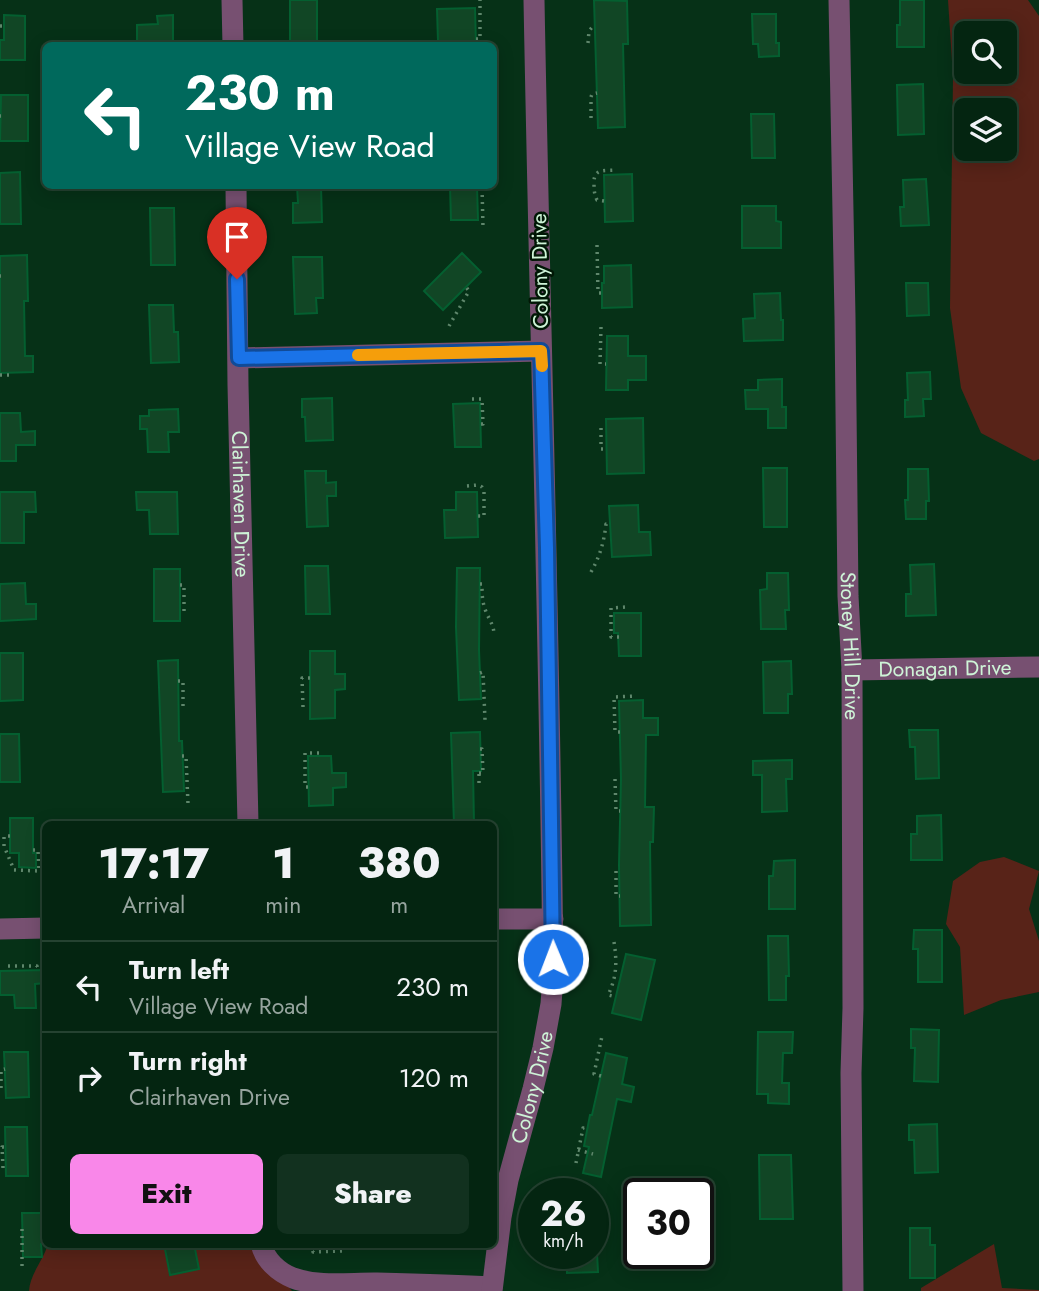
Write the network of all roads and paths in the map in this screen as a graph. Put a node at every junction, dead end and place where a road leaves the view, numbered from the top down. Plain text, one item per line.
1 (232, 0) edge
2 (480, 0) edge
3 (534, 0) edge
4 (839, 0) edge
5 (594, 25) dead end
6 (476, 39) dead end
7 (233, 42) edge
8 (588, 43) dead end
9 (597, 93) dead end
10 (592, 118) dead end
11 (616, 170) dead end
12 (236, 189) edge
13 (482, 189) edge
14 (604, 201) dead end
15 (483, 228) dead end
16 (597, 245) dead end
17 (466, 287) dead end
18 (602, 293) dead end
19 (449, 326) dead end
20 (601, 327) dead end
21 (541, 351) junction
22 (239, 358) junction
23 (607, 364) dead end
24 (0, 375) edge
25 (15, 375) dead end
26 (472, 399) dead end
27 (481, 424) dead end
28 (601, 428) dead end
29 (606, 449) dead end
30 (467, 486) dead end
31 (478, 516) dead end
32 (610, 524) dead end
33 (591, 572) dead end
34 (480, 584) dead end
35 (180, 585) dead end
36 (626, 607) dead end
37 (184, 614) dead end
38 (494, 633) dead end
39 (618, 637) dead end
40 (1039, 667) edge
41 (852, 670) junction
42 (480, 673) dead end
43 (310, 678) dead end
44 (178, 681) dead end
45 (636, 696) dead end
46 (303, 706) dead end
47 (183, 708) dead end
48 (485, 720) dead end
49 (620, 732) dead end
50 (480, 749) dead end
51 (320, 753) dead end
52 (182, 756) dead end
53 (615, 779) dead end
54 (479, 786) dead end
55 (309, 787) dead end
56 (188, 804) dead end
57 (620, 811) dead end
58 (248, 821) edge
59 (10, 836) dead end
60 (33, 850) dead end
61 (616, 871) dead end
62 (620, 896) dead end
63 (497, 919) edge
64 (552, 919) junction
65 (42, 928) edge
66 (0, 929) edge
67 (614, 942) dead end
68 (8, 966) dead end
69 (37, 970) dead end
70 (616, 998) dead end
71 (602, 1036) dead end
72 (5, 1069) dead end
73 (601, 1076) dead end
74 (1, 1088) edge
75 (587, 1129) dead end
76 (5, 1147) dead end
77 (578, 1150) junction
78 (593, 1154) dead end
79 (576, 1163) dead end
80 (3, 1168) dead end
81 (22, 1228) dead end
82 (262, 1248) edge
83 (313, 1248) edge
84 (343, 1248) edge
85 (22, 1266) dead end
86 (492, 1289) edge
87 (853, 1291) edge

1 - 7 street
2 - 6 path
3 - 21 street, Colony Drive
4 - 41 street, Stoney Hill Drive
5 - 8 path
9 - 10 path
11 - 14 path
12 - 22 street, Clairhaven Drive
13 - 15 path
16 - 18 path
17 - 19 path
20 - 23 path
21 - 22 street
21 - 64 street, Colony Drive
22 - 58 street, Clairhaven Drive
24 - 25 path
26 - 27 path
28 - 29 path
30 - 31 path
32 - 33 path
34 - 38 path
35 - 37 path
36 - 39 path
40 - 41 street, Donagan Drive
41 - 87 street, Stoney Hill Drive
42 - 48 path
43 - 46 path
44 - 47 path
45 - 49 path
50 - 54 path
51 - 55 path
52 - 56 path
53 - 57 path
59 - 60 path
61 - 62 path
63 - 64 street
64 - 86 street, Colony Drive
65 - 66 street
67 - 70 path
68 - 69 path
71 - 73 path
72 - 74 path
75 - 77 path
76 - 80 path
77 - 78 path
77 - 79 path
81 - 85 path
82 - 86 street
83 - 84 path

